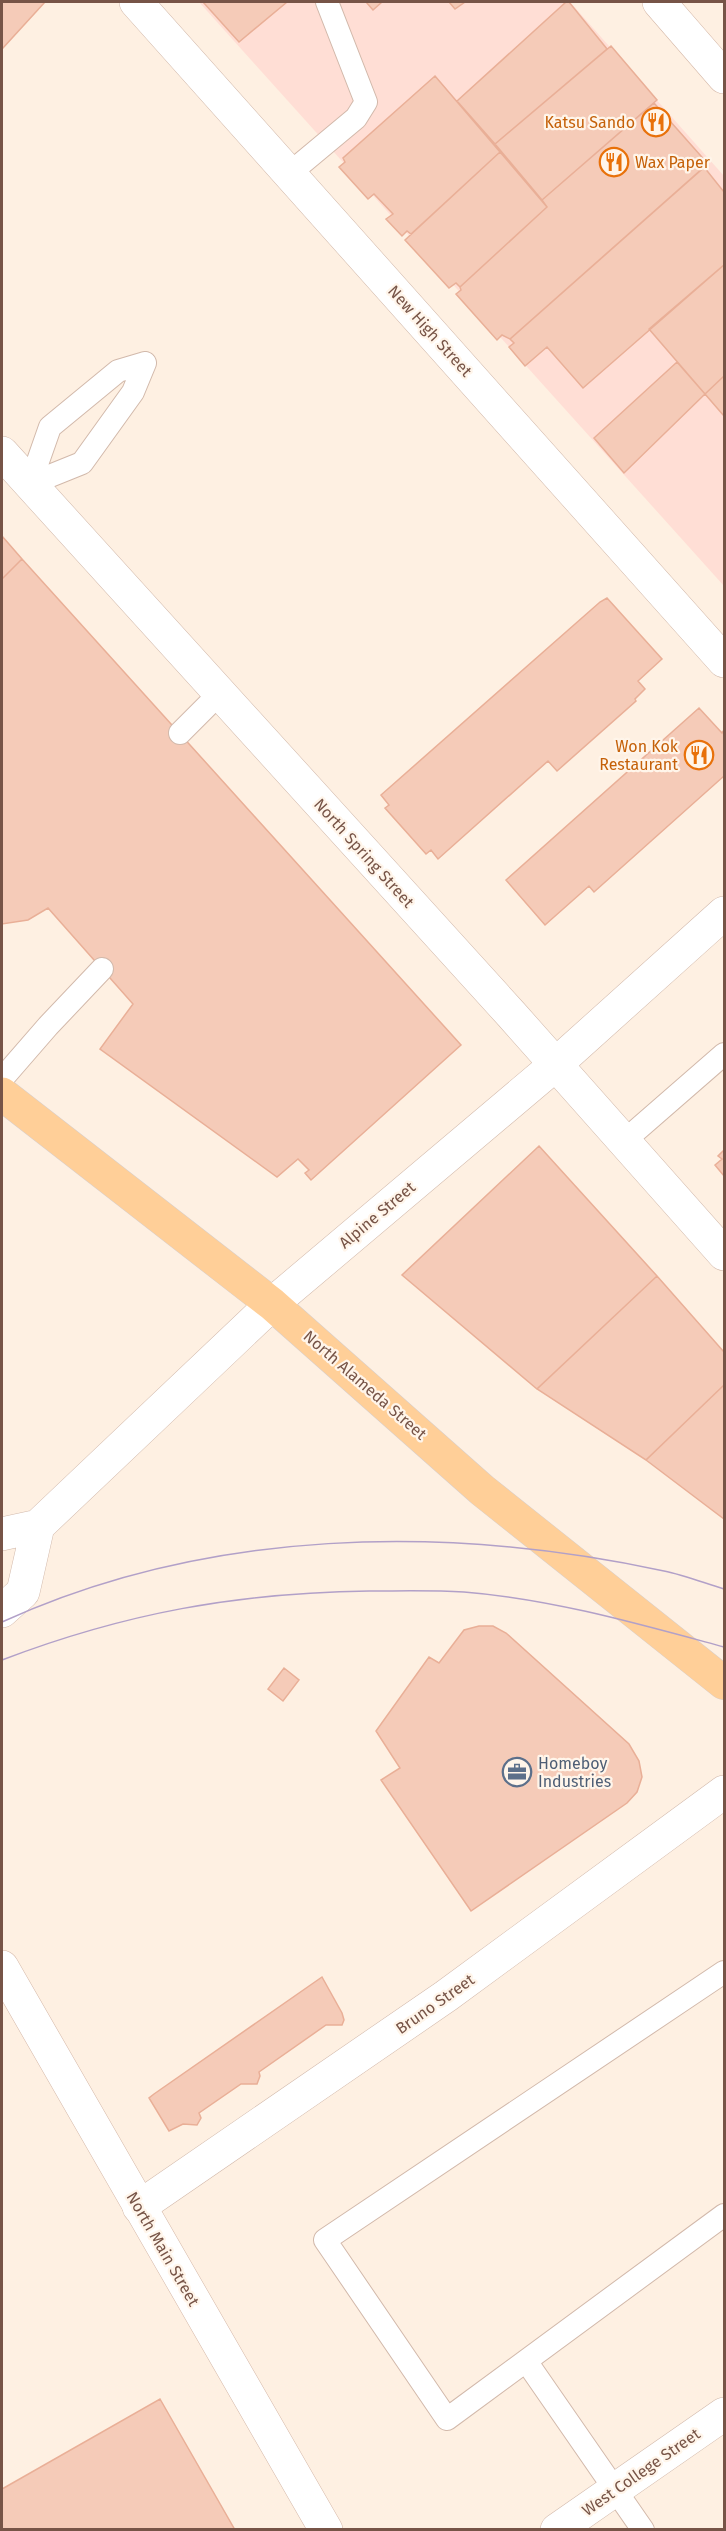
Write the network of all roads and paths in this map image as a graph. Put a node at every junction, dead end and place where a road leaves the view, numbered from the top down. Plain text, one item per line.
1 (136, 2) edge
2 (327, 2) edge
3 (659, 2) edge
4 (724, 77) edge
5 (290, 173) junction
6 (2, 453) edge
7 (30, 484) junction
8 (724, 661) edge
9 (219, 694) junction
10 (180, 733) dead end
11 (724, 913) edge
12 (102, 969) dead end
13 (724, 1054) edge
14 (555, 1065) junction
15 (2, 1079) edge
16 (2, 1094) edge
17 (623, 1142) junction
18 (724, 1254) edge
19 (272, 1304) junction
20 (38, 1526) junction
21 (2, 1534) edge
22 (2, 1611) edge
23 (724, 1683) edge
24 (724, 1792) edge
25 (2, 1967) edge
26 (724, 1972) edge
27 (139, 2207) junction
28 (724, 2216) edge
29 (526, 2361) junction
30 (724, 2414) edge
31 (615, 2490) junction
32 (326, 2529) edge
33 (557, 2529) edge
34 (643, 2529) edge

1 - 5 street, New High Street
2 - 5 lane
3 - 4 street
5 - 8 street, New High Street
6 - 7 street, North Spring Street
7 - 7 lane
7 - 9 street, North Spring Street
9 - 10 lane
9 - 14 street, North Spring Street
11 - 14 street, Alpine Street
12 - 15 lane
13 - 17 lane
14 - 17 street, North Spring Street
14 - 19 street, Alpine Street
16 - 19 main road, North Alameda Street
17 - 18 street, North Spring Street
19 - 20 street, Alpine Street
19 - 23 main road, North Alameda Street
20 - 21 street
20 - 22 street
24 - 27 street, Bruno Street
25 - 27 street, North Main Street
26 - 29 lane
27 - 32 street, North Main Street
28 - 29 lane
29 - 31 lane
30 - 31 street, West College Street
31 - 33 street, West College Street
31 - 34 lane

